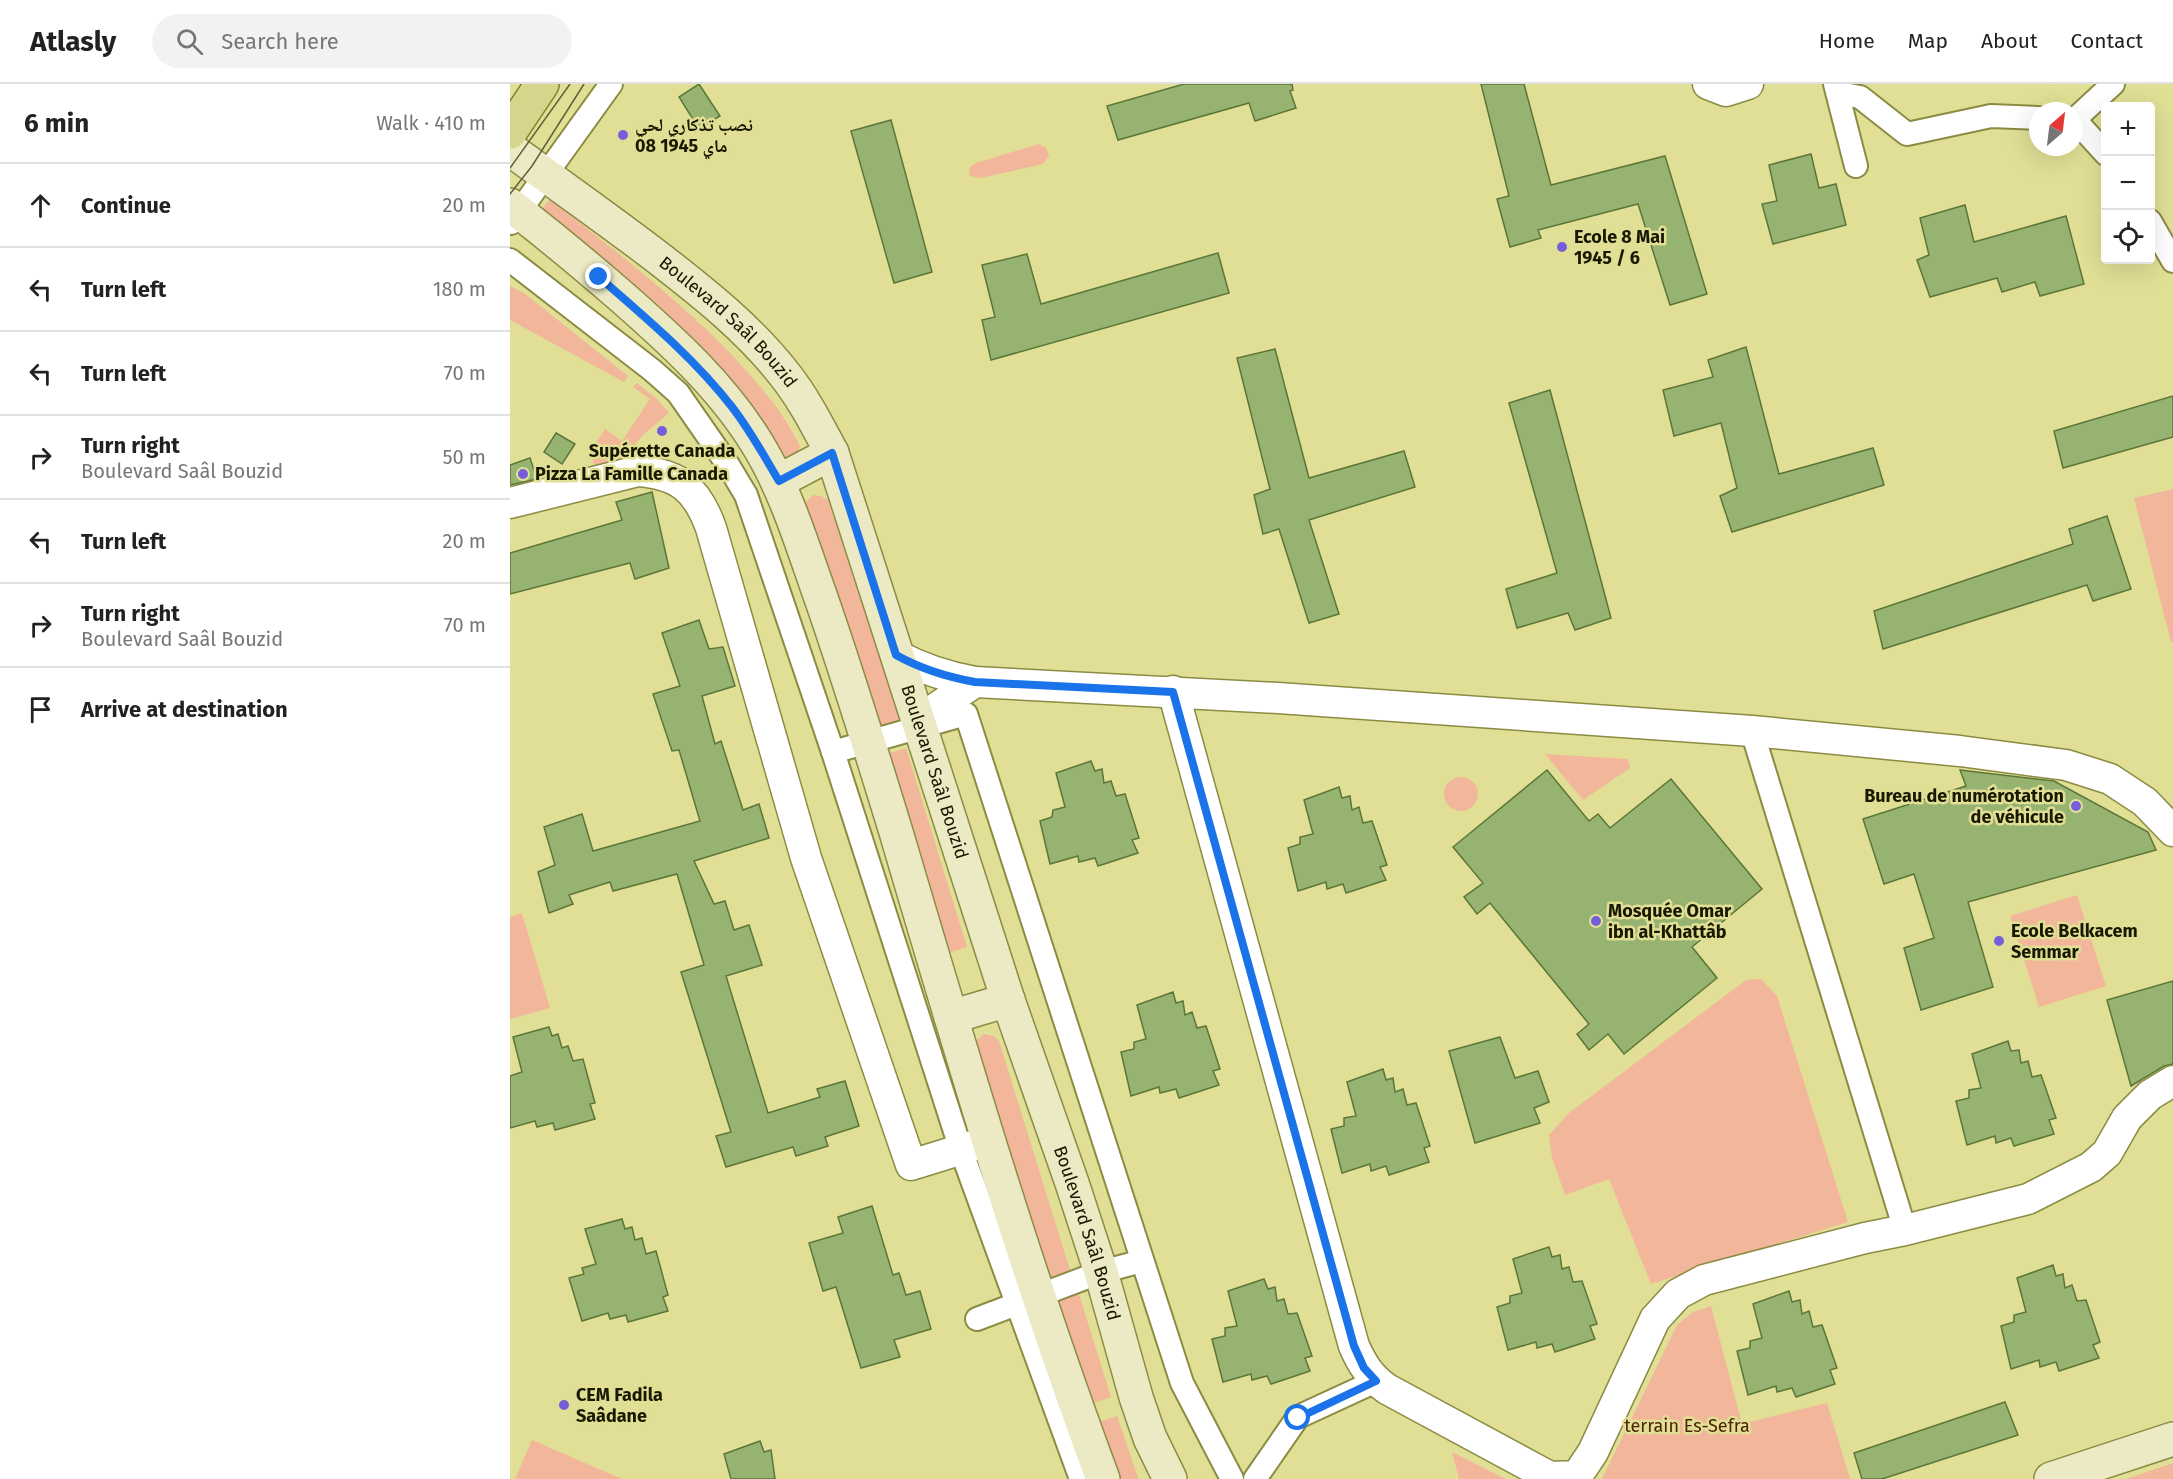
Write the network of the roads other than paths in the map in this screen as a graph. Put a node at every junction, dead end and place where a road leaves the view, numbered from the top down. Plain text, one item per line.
1 (515, 84) edge
2 (542, 84) edge
3 (610, 84) edge
4 (1708, 84) edge
5 (1748, 84) edge
6 (2113, 84) edge
7 (1837, 89) edge
8 (510, 92) edge
9 (2083, 112) edge
10 (2029, 118) edge
11 (2083, 130) edge
12 (510, 132) edge
13 (510, 149) edge
14 (2101, 149) edge
15 (1856, 166) dead end
16 (545, 176) junction
17 (513, 214) edge
18 (2155, 228) edge
19 (510, 260) edge
20 (2173, 261) edge
21 (832, 453) junction
22 (779, 481) junction
23 (510, 503) edge
24 (896, 655) junction
25 (975, 682) junction
26 (1173, 692) junction
27 (918, 724) junction
28 (1752, 731) junction
29 (869, 743) junction
30 (832, 752) junction
31 (2173, 831) edge
32 (1008, 1000) junction
33 (951, 1017) junction
34 (2173, 1081) edge
35 (974, 1146) junction
36 (1905, 1230) junction
37 (1142, 1261) junction
38 (1101, 1272) junction
39 (1029, 1300) junction
40 (977, 1319) dead end
41 (1376, 1381) junction
42 (2173, 1439) edge
43 (1081, 1479) edge
44 (1103, 1479) edge
45 (1170, 1479) edge
46 (1232, 1479) edge
47 (1255, 1479) edge
48 (2051, 1479) edge

1 - 8 main road
2 - 12 main road
3 - 16 street
4 - 5 street
6 - 9 street
7 - 10 street
7 - 15 street
11 - 14 street
13 - 16 main road, Boulevard Saâl Bouzid
16 - 17 street
16 - 21 main road, Boulevard Saâl Bouzid
17 - 22 main road
18 - 20 street
19 - 30 street
21 - 22 main road
21 - 24 main road, Boulevard Saâl Bouzid
22 - 29 main road
23 - 35 street
24 - 25 street
24 - 27 main road, Boulevard Saâl Bouzid
25 - 26 street
25 - 27 street
26 - 28 street
26 - 41 street
27 - 29 street
27 - 32 main road, Boulevard Saâl Bouzid
27 - 37 street
28 - 31 street
28 - 36 street
29 - 30 street
29 - 33 main road
30 - 35 street
32 - 33 main road
32 - 38 main road, Boulevard Saâl Bouzid
33 - 35 main road
34 - 36 street
35 - 39 main road
36 - 41 street
37 - 38 street
37 - 46 street
38 - 39 street
38 - 45 main road, Boulevard Saâl Bouzid
39 - 40 street
39 - 43 street
39 - 44 main road
41 - 47 street
42 - 48 main road

